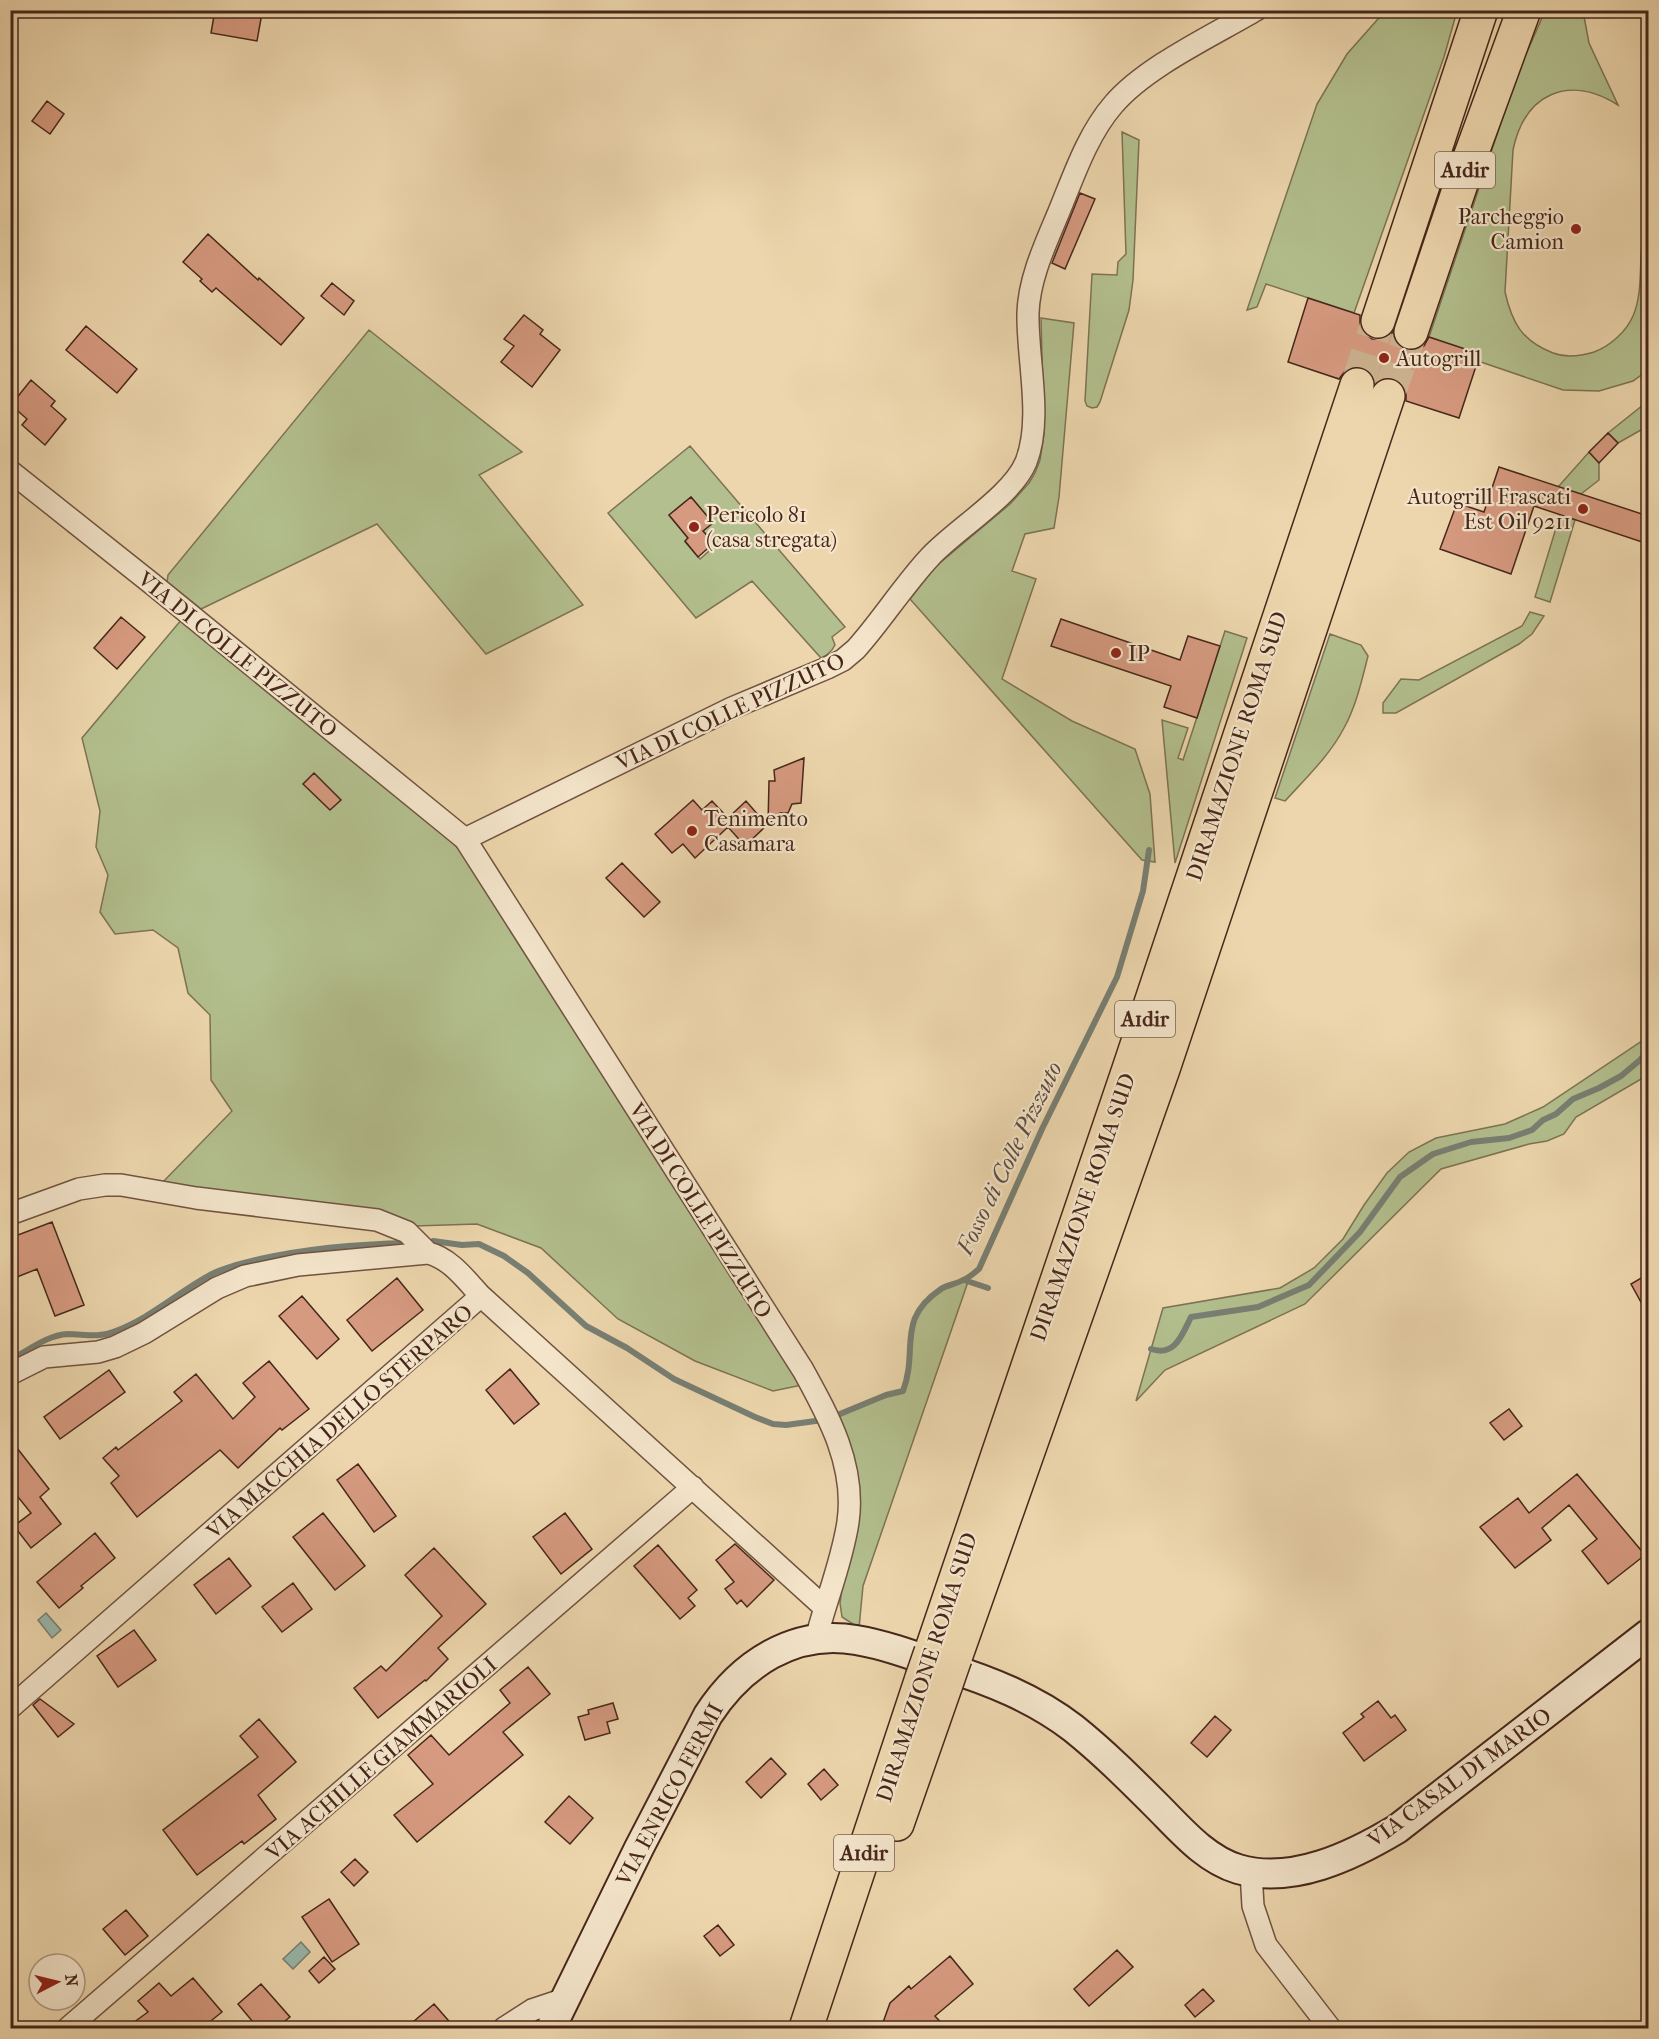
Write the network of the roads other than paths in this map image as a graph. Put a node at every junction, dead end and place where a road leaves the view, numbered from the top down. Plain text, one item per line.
1 (1256, 10) edge
2 (1481, 10) edge
3 (1524, 10) edge
4 (1378, 321) tunnel mouth
5 (1411, 332) tunnel mouth
6 (1357, 385) tunnel mouth
7 (1388, 396) tunnel mouth
8 (10, 471) edge
9 (465, 839) junction
10 (10, 1214) edge
11 (428, 1253) junction
12 (481, 1296) junction
13 (10, 1374) edge
14 (693, 1487) junction
15 (824, 1607) junction
16 (1648, 1634) edge
17 (816, 1639) junction
18 (854, 1639) joint
19 (939, 1668) junction
20 (10, 1708) edge
21 (1251, 1872) junction
22 (565, 1999) junction
23 (68, 2028) edge
24 (504, 2028) edge
25 (551, 2028) edge
26 (806, 2028) edge
27 (828, 2028) edge
28 (1330, 2028) edge

1 - 9 street, VIA DI COLLE PIZZUTO
2 - 4 highway, A1dir
3 - 5 highway, A1dir
6 - 19 highway, DIRAMAZIONE ROMA SUD / A1dir
7 - 19 highway, DIRAMAZIONE ROMA SUD / A1dir
8 - 9 street, VIA DI COLLE PIZZUTO
9 - 15 street, VIA DI COLLE PIZZUTO
10 - 11 street
11 - 12 street
11 - 13 street
12 - 14 street, VIA MACCHIA DELLO STERPARO
12 - 20 street, VIA MACCHIA DELLO STERPARO
14 - 15 street, VIA MACCHIA DELLO STERPARO
14 - 23 street, VIA ACHILLE GIAMMARIOLI
15 - 17 street, VIA DI COLLE PIZZUTO
16 - 21 street, VIA CASAL DI MARIO
17 - 18 street, VIA ENRICO FERMI
17 - 22 street, VIA ENRICO FERMI
18 - 21 street, VIA CASAL DI MARIO
19 - 26 highway, DIRAMAZIONE ROMA SUD / A1dir
19 - 27 highway, DIRAMAZIONE ROMA SUD / A1dir
21 - 28 street
22 - 24 street
22 - 25 street, VIA ENRICO FERMI

